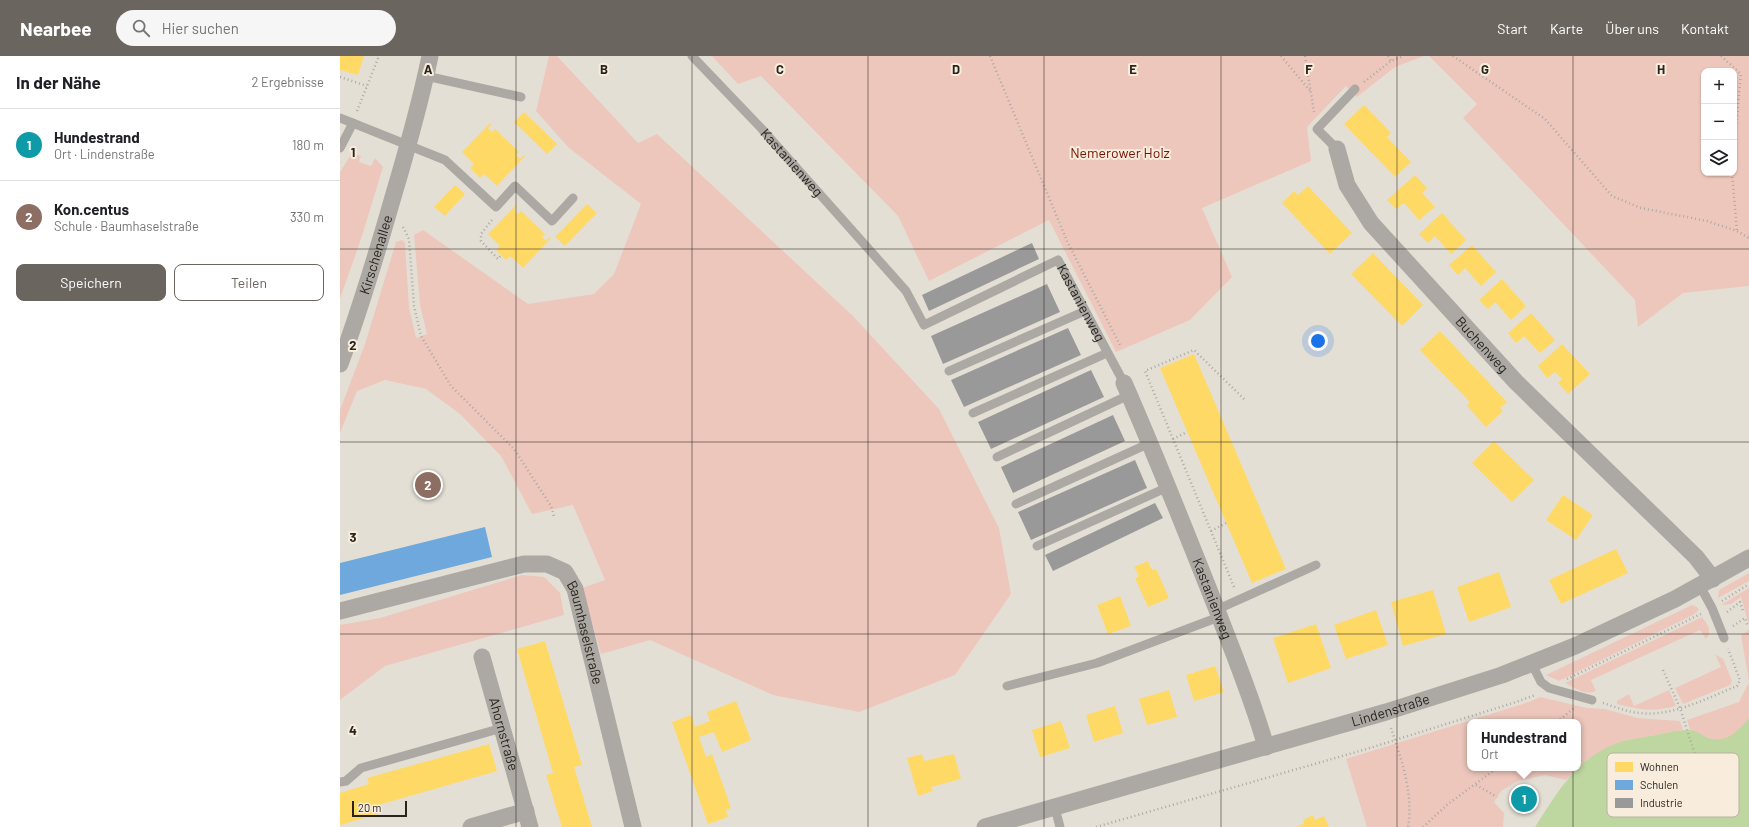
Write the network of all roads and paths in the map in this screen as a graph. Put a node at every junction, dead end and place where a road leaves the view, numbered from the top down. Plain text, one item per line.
1 (379, 56) edge
2 (430, 56) edge
3 (692, 56) edge
4 (990, 56) edge
5 (1281, 56) edge
6 (1305, 56) edge
7 (1388, 56) edge
8 (1403, 56) edge
9 (1453, 56) edge
10 (1721, 56) edge
11 (1391, 61) junction
12 (426, 76) junction
13 (340, 77) edge
14 (367, 86) junction
15 (1355, 90) joint
16 (1311, 92) junction
17 (521, 97) dead end
18 (357, 112) dead end
19 (340, 118) edge
20 (352, 123) junction
21 (1317, 128) junction
22 (1735, 140) edge
23 (408, 145) junction
24 (340, 148) edge
25 (1337, 149) joint
26 (1732, 176) edge
27 (573, 198) dead end
28 (496, 207) junction
29 (1737, 231) junction
30 (1749, 238) edge
31 (409, 239) dead end
32 (501, 255) dead end
33 (1085, 311) junction
34 (1120, 349) dead end
35 (1107, 353) junction
36 (340, 364) edge
37 (948, 371) dead end
38 (1126, 389) junction
39 (1245, 400) dead end
40 (973, 413) dead end
41 (1187, 432) dead end
42 (1173, 439) junction
43 (1150, 443) junction
44 (997, 457) dead end
45 (1168, 487) junction
46 (1016, 504) dead end
47 (554, 517) dead end
48 (1226, 523) dead end
49 (1211, 531) junction
50 (1037, 546) dead end
51 (1749, 558) edge
52 (1316, 565) dead end
53 (1707, 583) junction
54 (1749, 584) edge
55 (1240, 600) junction
56 (1712, 608) junction
57 (340, 610) edge
58 (1743, 611) dead end
59 (1218, 613) junction
60 (1717, 619) junction
61 (1748, 627) dead end
62 (1723, 635) junction
63 (482, 657) dead end
64 (1532, 664) junction
65 (1663, 670) dead end
66 (1007, 686) dead end
67 (1592, 700) joint
68 (1680, 708) junction
69 (502, 728) junction
70 (1266, 747) junction
71 (1695, 753) edge
72 (1493, 771) edge
73 (340, 782) edge
74 (1476, 785) junction
75 (1497, 797) dead end
76 (1055, 808) junction
77 (528, 819) edge
78 (471, 827) edge
79 (633, 827) edge
80 (986, 827) edge
81 (1060, 827) edge
82 (1096, 827) edge
83 (1408, 827) edge
84 (1423, 827) edge

1 - 14 path
2 - 12 street, Kirschenallee
3 - 33 lane, Kastanienweg
4 - 34 path
5 - 16 path
6 - 16 path
7 - 11 path
8 - 11 path
9 - 29 path
10 - 22 path
11 - 15 path
12 - 17 lane
12 - 23 street, Kirschenallee
13 - 14 path
14 - 18 path
15 - 21 lane
16 - 21 path
19 - 20 lane
20 - 23 lane
20 - 24 lane
21 - 25 lane, Buchenweg
23 - 28 lane
23 - 36 street, Kirschenallee
25 - 53 street, Buchenweg
26 - 29 path
27 - 28 lane
28 - 32 path
29 - 30 path
31 - 47 path
33 - 35 lane, Kastanienweg
33 - 37 lane
35 - 38 lane, Kastanienweg
35 - 40 lane
38 - 43 street, Kastanienweg
38 - 44 lane
39 - 42 path
41 - 42 path
42 - 49 path
43 - 45 street, Kastanienweg
43 - 46 lane
45 - 50 lane
45 - 59 street, Kastanienweg
48 - 49 path
49 - 55 path
51 - 53 street, Lindenstraße
52 - 55 lane
53 - 56 lane
53 - 64 street, Lindenstraße
54 - 56 path
55 - 59 lane
56 - 60 lane
57 - 79 street, Baumhaselstraße
58 - 60 path
59 - 66 lane
59 - 70 street, Kastanienweg
60 - 62 lane
61 - 62 path
62 - 68 path
63 - 69 street, Ahornstraße
64 - 67 lane
64 - 70 street, Lindenstraße
65 - 68 path
67 - 68 path
68 - 71 path
69 - 73 lane
69 - 77 street, Ahornstraße
70 - 76 street, Lindenstraße
72 - 74 path
74 - 75 path
74 - 84 path
76 - 80 street, Lindenstraße
76 - 81 lane
77 - 78 street, Ahornstraße
82 - 83 path

